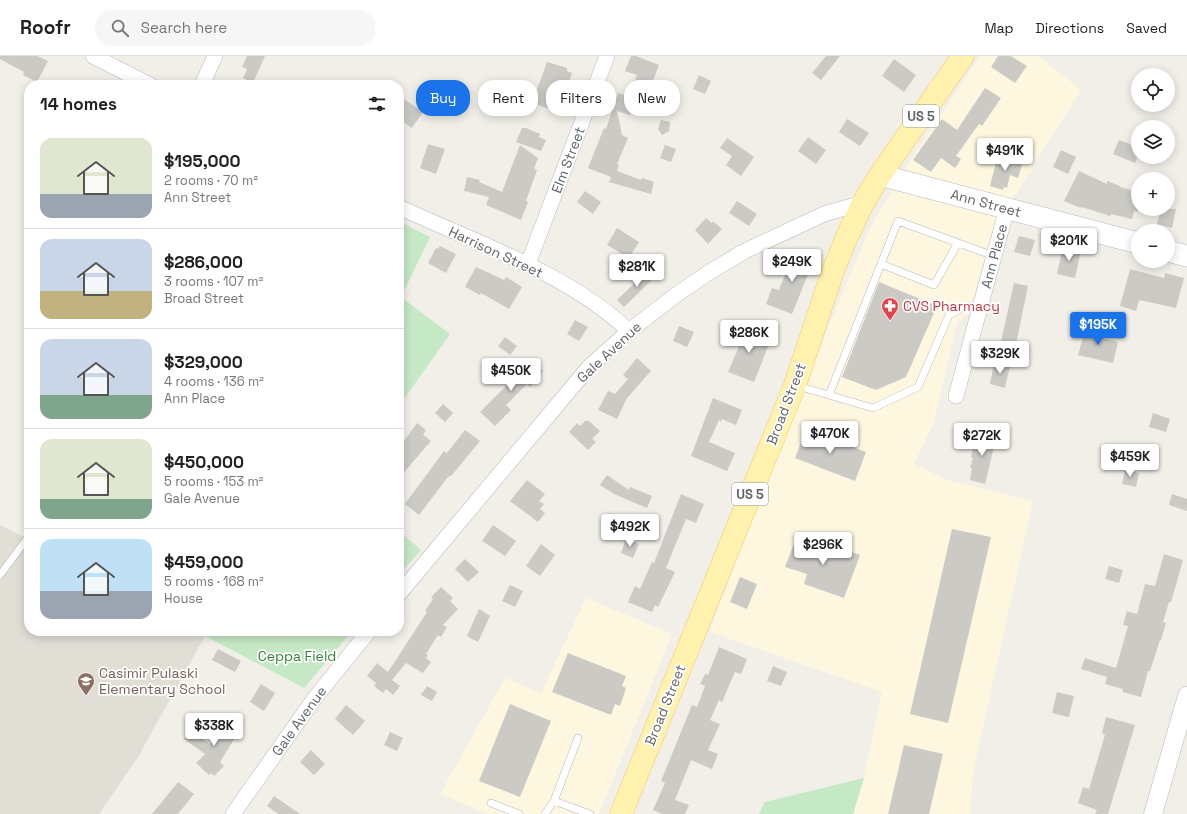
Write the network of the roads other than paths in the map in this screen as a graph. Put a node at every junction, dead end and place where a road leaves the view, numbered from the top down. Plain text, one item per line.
1 (93, 56) edge
2 (215, 56) edge
3 (607, 56) edge
4 (963, 56) edge
5 (140, 80) edge
6 (204, 80) edge
7 (880, 176) junction
8 (862, 205) junction
9 (1007, 208) junction
10 (404, 209) edge
11 (1131, 241) edge
12 (958, 244) junction
13 (1175, 253) edge
14 (994, 256) junction
15 (1187, 256) edge
16 (528, 264) junction
17 (881, 264) junction
18 (981, 305) junction
19 (629, 331) junction
20 (795, 385) junction
21 (829, 395) junction
22 (956, 396) dead end
23 (24, 543) edge
24 (0, 575) edge
25 (404, 588) edge
26 (365, 636) edge
27 (1187, 696) edge
28 (578, 738) dead end
29 (554, 801) junction
30 (491, 803) dead end
31 (233, 814) edge
32 (519, 814) edge
33 (545, 814) edge
34 (590, 814) edge
35 (621, 814) edge
36 (1153, 814) edge

1 - 5 street
2 - 6 street
3 - 16 street, Elm Street
4 - 7 main road, Broad Street / US 5
7 - 8 main road, Broad Street / US 5
7 - 9 main road, Ann Street
8 - 19 street, Gale Avenue
8 - 20 main road, Broad Street / US 5
9 - 11 main road, Ann Street
9 - 14 street, Ann Place
10 - 16 street, Harrison Street
12 - 14 lane
12 - 17 lane
12 - 17 lane
13 - 15 main road
14 - 18 street, Ann Place
16 - 19 street, Harrison Street
17 - 21 lane
18 - 21 lane
18 - 22 street, Ann Place
19 - 25 street, Gale Avenue
20 - 21 lane
20 - 35 main road, Broad Street / US 5
23 - 24 lane
26 - 31 street, Gale Avenue
27 - 36 street
28 - 29 lane
29 - 33 lane
29 - 34 lane
30 - 32 lane

